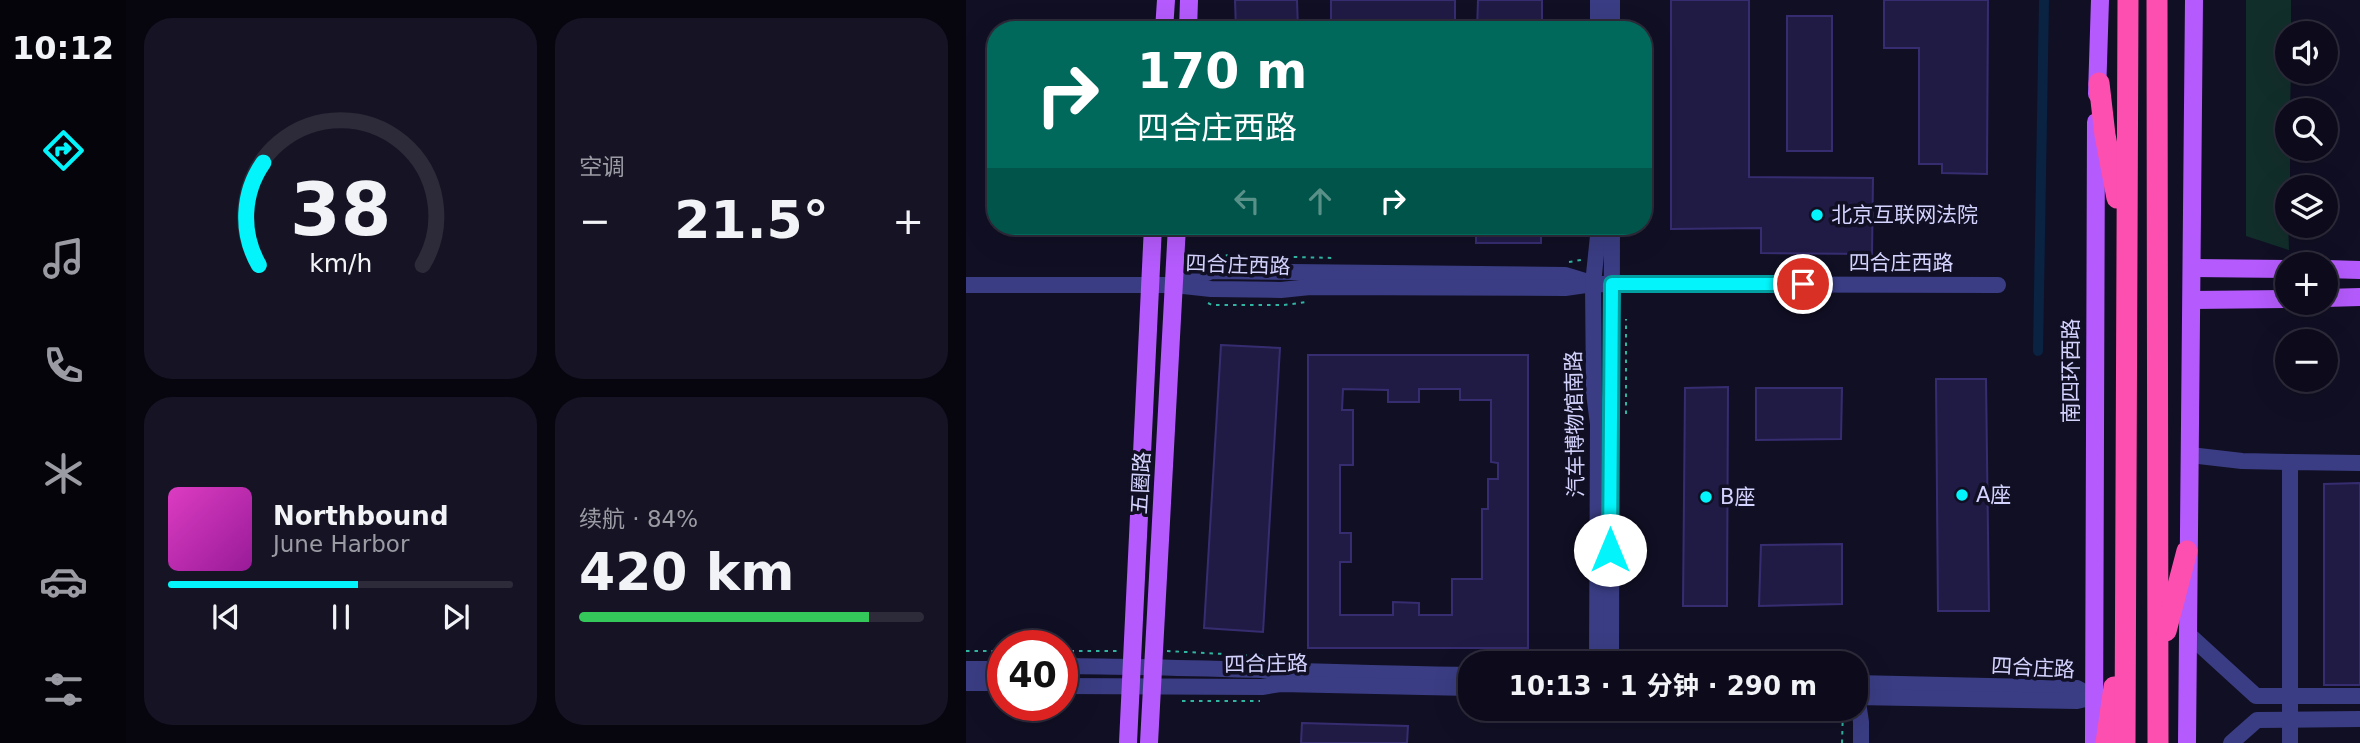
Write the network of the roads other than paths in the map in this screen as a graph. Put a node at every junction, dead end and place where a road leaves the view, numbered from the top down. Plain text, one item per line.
1 (1166, 0) edge
2 (1189, 0) edge
3 (1598, 0) edge
4 (1612, 0) edge
5 (2099, 0) edge
6 (2128, 0) edge
7 (2157, 0) edge
8 (2194, 0) edge
9 (1165, 21) edge
10 (1188, 21) edge
11 (1598, 21) edge
12 (1612, 21) edge
13 (2099, 83) junction
14 (1152, 235) edge
15 (1177, 235) edge
16 (1598, 235) edge
17 (1612, 235) edge
18 (2127, 243) junction
19 (2193, 268) junction
20 (2275, 269) edge
21 (2338, 269) edge
22 (2360, 270) edge
23 (1593, 284) junction
24 (1612, 284) junction
25 (966, 285) edge
26 (1149, 285) junction
27 (1174, 285) junction
28 (1998, 285) dead end
29 (2360, 297) edge
30 (2338, 298) edge
31 (2275, 299) edge
32 (2192, 300) junction
33 (2190, 455) junction
34 (2290, 462) junction
35 (2360, 463) edge
36 (2187, 551) junction
37 (2125, 602) junction
38 (2187, 633) junction
39 (1597, 651) edge
40 (1611, 651) edge
41 (2159, 661) junction
42 (1078, 666) edge
43 (1133, 666) junction
44 (1154, 667) junction
45 (966, 669) edge
46 (987, 669) edge
47 (1458, 675) edge
48 (966, 683) edge
49 (987, 683) edge
50 (1153, 685) junction
51 (1078, 686) edge
52 (1132, 686) junction
53 (1458, 688) edge
54 (1868, 693) edge
55 (2290, 696) junction
56 (2360, 696) edge
57 (2094, 697) junction
58 (2290, 719) junction
59 (2360, 719) edge
60 (1853, 721) edge
61 (1861, 721) edge
62 (1128, 743) edge
63 (1149, 743) edge
64 (1851, 743) edge
65 (1861, 743) edge
66 (2094, 743) edge
67 (2106, 743) edge
68 (2125, 743) edge
69 (2158, 743) edge
70 (2187, 743) edge
71 (2231, 743) edge
72 (2290, 743) edge

1 - 9 main road
2 - 10 main road
3 - 11 street
4 - 12 street
5 - 13 main road, 南四环西路
6 - 18 highway
7 - 41 highway
8 - 19 main road
13 - 18 highway
13 - 57 main road, 南四环西路
14 - 26 main road, 五圈路
15 - 27 main road, 五圈路
16 - 23 street, 汽车博物馆南路
17 - 24 street, 汽车博物馆南路
18 - 37 highway
19 - 20 main road
19 - 32 main road
21 - 22 main road
23 - 24 street, 四合庄西路
23 - 27 street, 四合庄西路
23 - 39 street, 汽车博物馆南路
24 - 28 street, 四合庄西路
24 - 40 street, 汽车博物馆南路
25 - 26 street, 四合庄西路
26 - 27 street, 四合庄西路
26 - 43 main road, 五圈路
27 - 44 main road, 五圈路
29 - 30 main road
31 - 32 main road
32 - 33 main road
33 - 34 street
33 - 36 main road
34 - 35 street
34 - 55 street
36 - 38 main road
36 - 41 highway
37 - 67 highway
37 - 68 highway
38 - 55 street
38 - 70 main road
41 - 69 highway
42 - 43 street, 四合庄路
43 - 44 street, 四合庄路
43 - 52 main road, 五圈路
44 - 47 street, 四合庄路
44 - 50 main road, 五圈路
45 - 46 street
48 - 49 street
50 - 52 street, 四合庄路
50 - 53 street, 四合庄路
50 - 63 main road, 五圈路
51 - 52 street, 四合庄路
52 - 62 main road, 五圈路
54 - 57 street, 四合庄路
55 - 56 street
55 - 58 street
57 - 66 main road, 南四环西路
58 - 59 street
58 - 71 street
58 - 72 street
60 - 64 street
61 - 65 street

